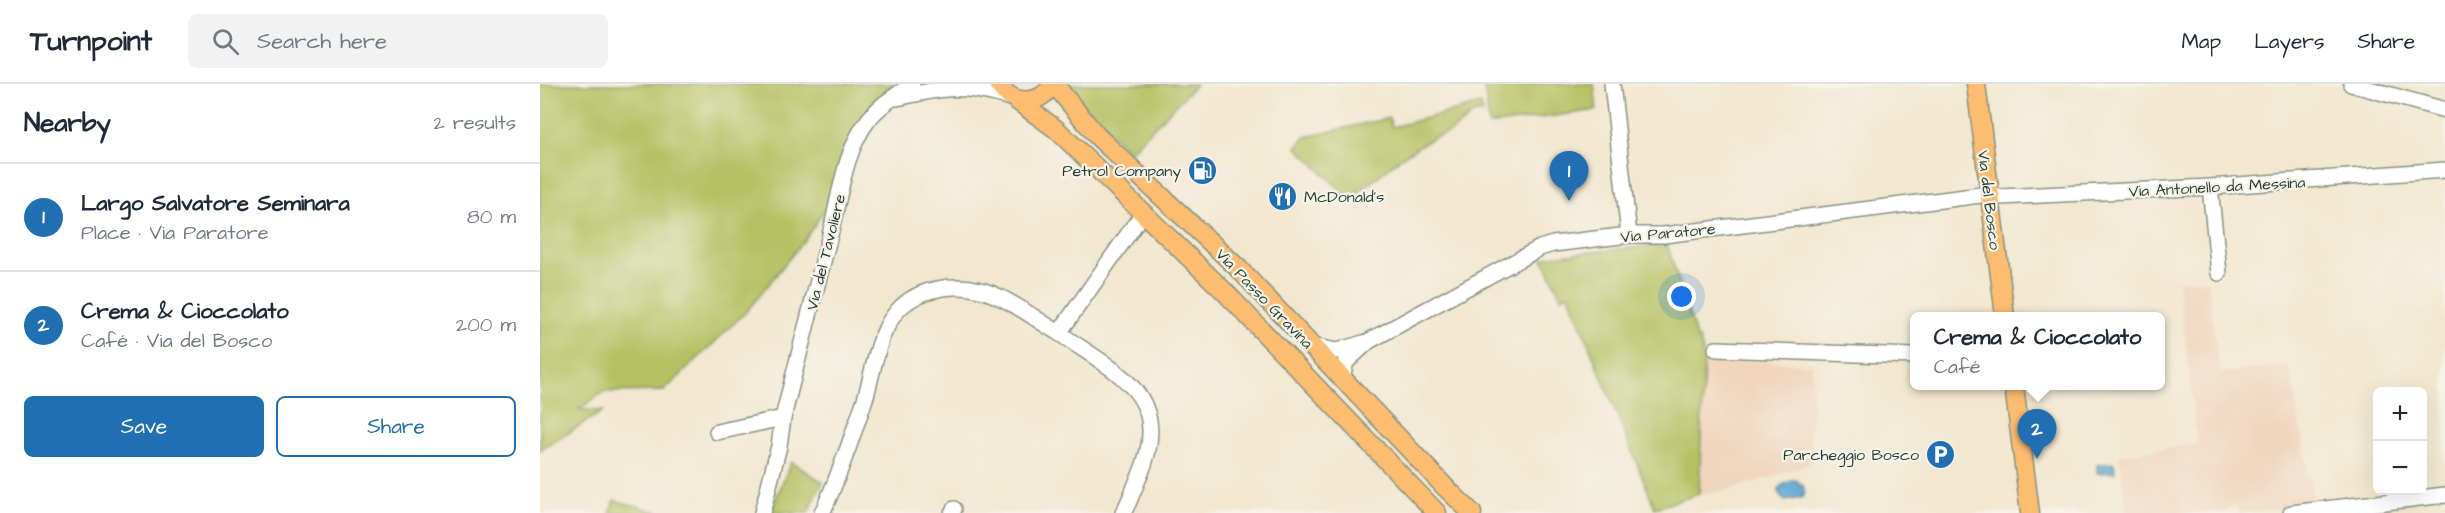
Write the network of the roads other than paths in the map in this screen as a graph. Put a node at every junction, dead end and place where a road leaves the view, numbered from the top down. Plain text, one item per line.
1 (912, 84) edge
2 (998, 84) edge
3 (1055, 84) edge
4 (1611, 84) edge
5 (1976, 84) edge
6 (2351, 84) edge
7 (1014, 99) junction
8 (891, 100) junction
9 (2445, 110) edge
10 (2445, 170) edge
11 (2210, 187) junction
12 (1989, 194) junction
13 (1143, 213) junction
14 (1629, 235) junction
15 (2219, 273) dead end
16 (2004, 312) edge
17 (1059, 333) junction
18 (1369, 341) junction
19 (1311, 346) junction
20 (1716, 349) dead end
21 (1910, 356) edge
22 (1345, 380) junction
23 (2015, 390) edge
24 (783, 418) junction
25 (717, 432) dead end
26 (2445, 495) edge
27 (762, 513) edge
28 (822, 513) edge
29 (1123, 513) edge
30 (1437, 513) edge
31 (1472, 513) edge
32 (2030, 513) edge
33 (2291, 513) edge

1 - 8 street
2 - 7 main road, Via Passo Gravina
3 - 7 main road
3 - 19 main road, Via Passo Gravina
4 - 14 street
5 - 12 main road, Via del Bosco
6 - 9 street
7 - 8 street
7 - 13 main road, Via Passo Gravina
8 - 24 street, Via del Tavoliere
10 - 11 street, Via Antonello da Messina
11 - 12 street, Via Antonello da Messina
11 - 15 street
12 - 14 street, Via Paratore
12 - 16 main road, Via del Bosco
13 - 17 street
13 - 30 main road, Via Passo Gravina
14 - 18 street, Via Paratore
17 - 28 street
17 - 29 street
18 - 19 street, Via Paratore
18 - 22 street, Via Paratore
19 - 22 main road, Via Passo Gravina
20 - 21 street
22 - 31 main road, Via Passo Gravina
23 - 32 main road
24 - 25 street
24 - 27 street, Via del Tavoliere
26 - 33 street

